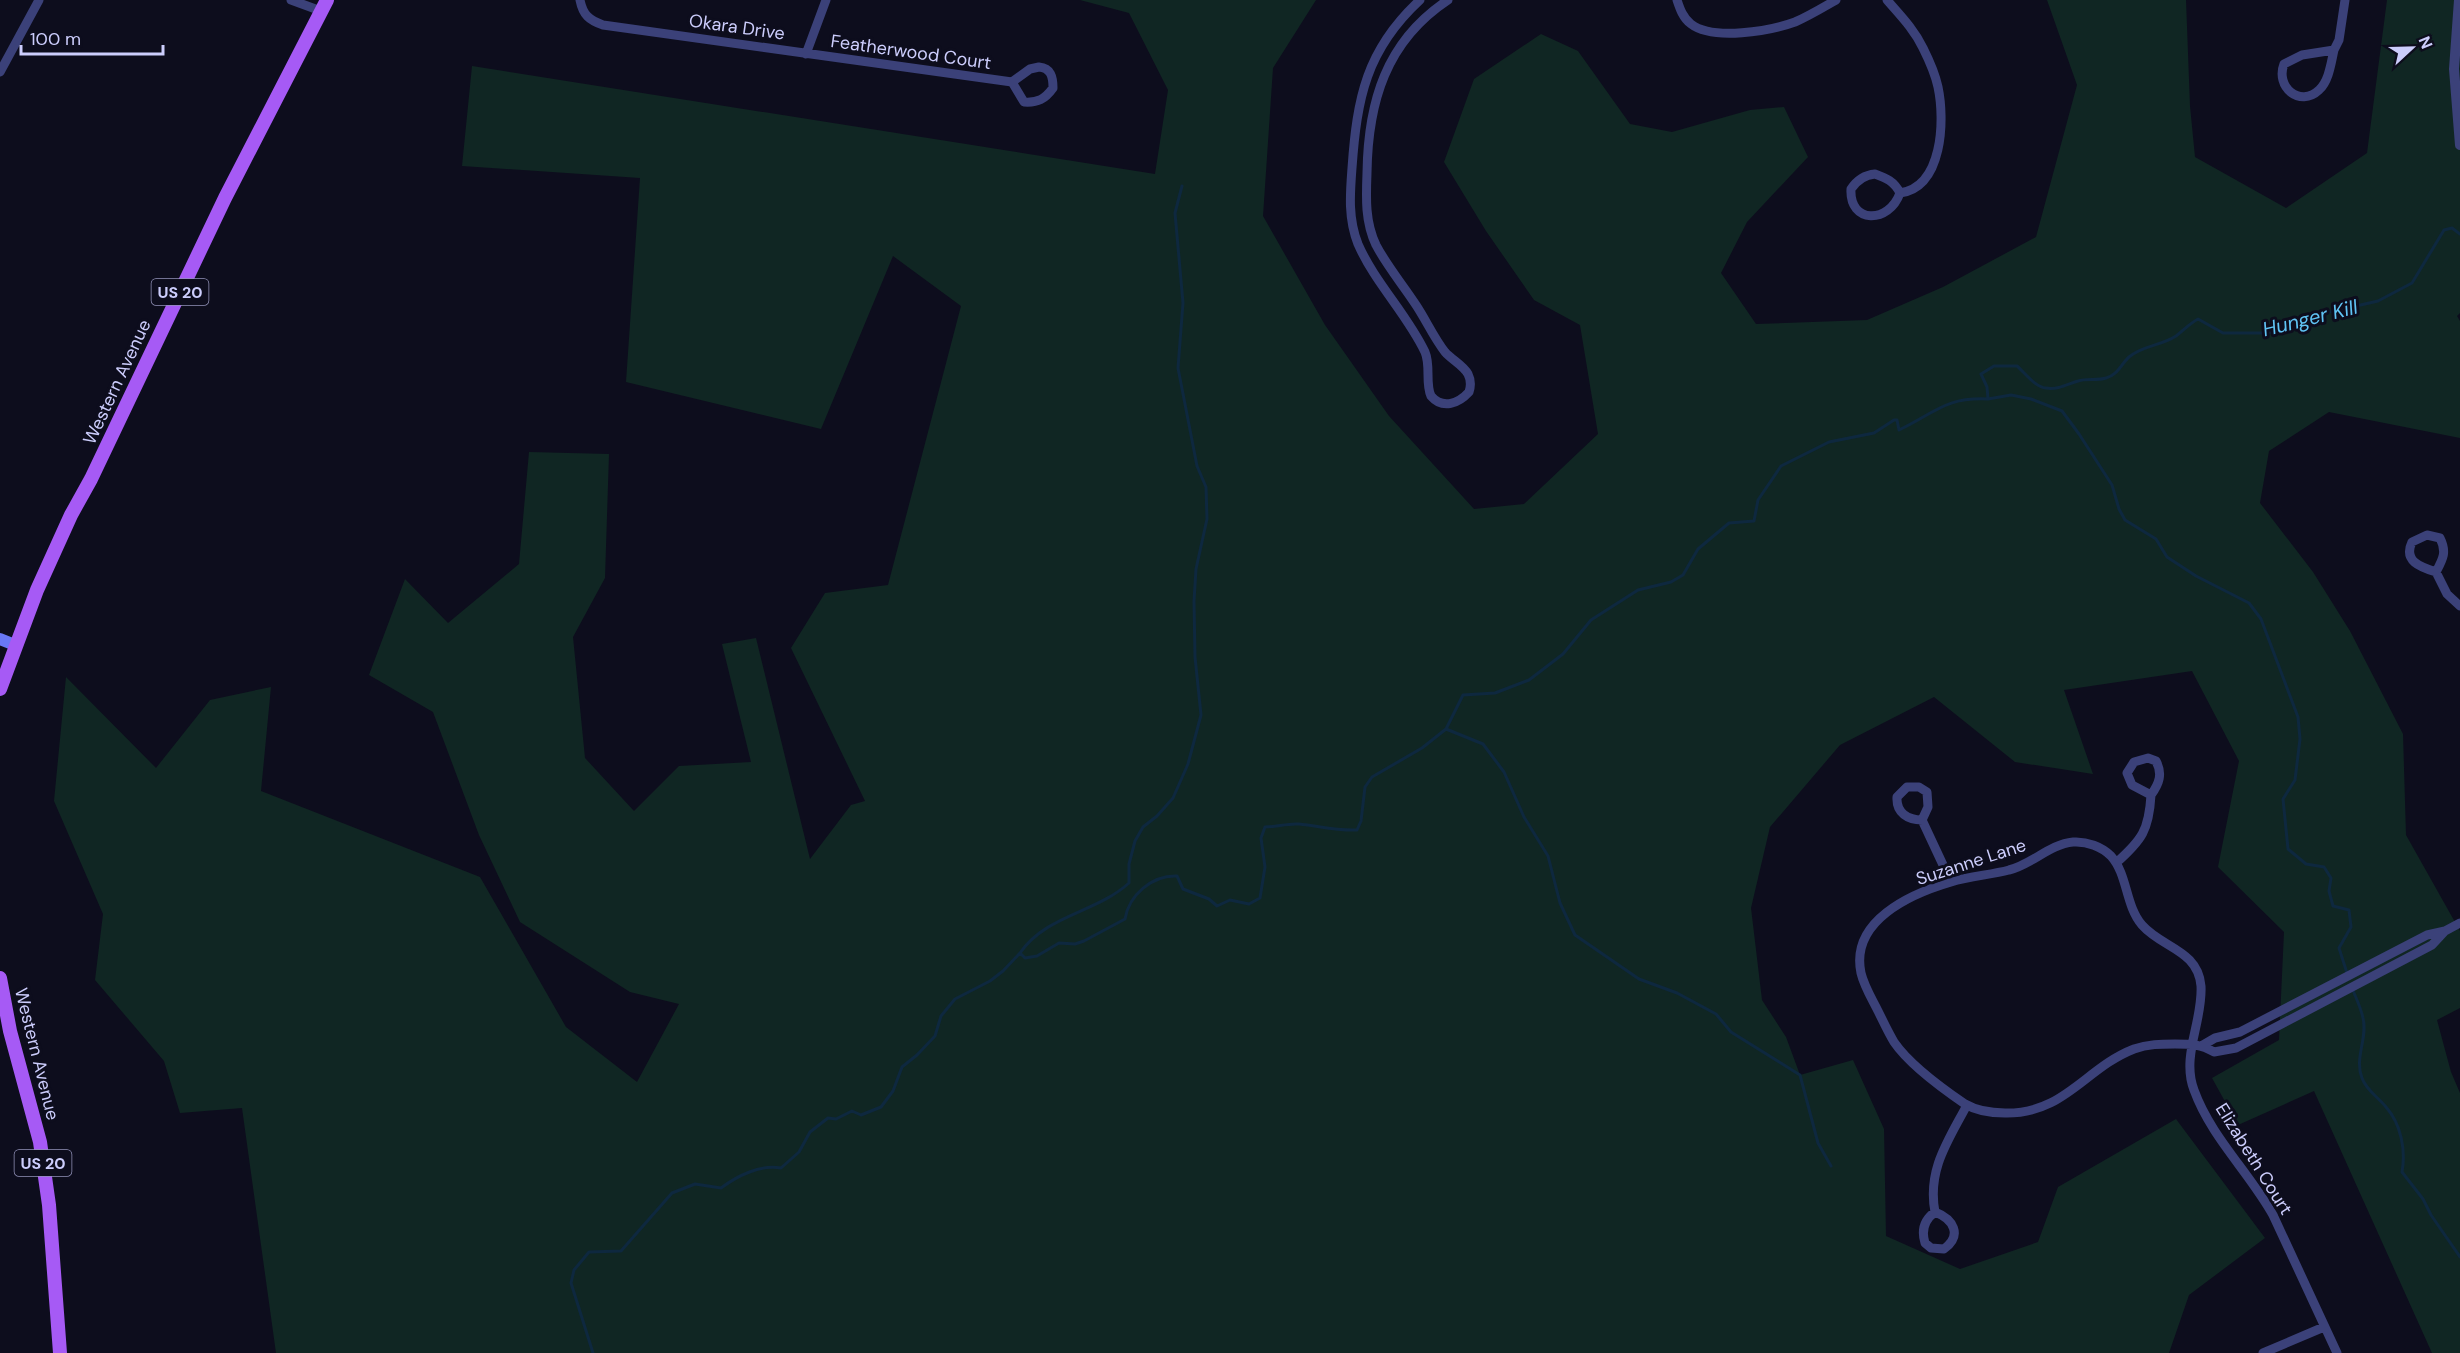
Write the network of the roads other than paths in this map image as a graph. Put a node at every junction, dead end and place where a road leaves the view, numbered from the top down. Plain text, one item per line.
1 (39, 0) edge
2 (291, 0) edge
3 (580, 0) edge
4 (826, 0) edge
5 (1420, 0) edge
6 (1448, 0) edge
7 (1677, 0) edge
8 (1836, 0) edge
9 (1887, 0) edge
10 (2345, 0) edge
11 (2459, 0) edge
12 (324, 6) edge
13 (1400, 21) junction
14 (1410, 31) junction
15 (2334, 50) junction
16 (806, 54) junction
17 (0, 72) edge
18 (1012, 82) junction
19 (2460, 145) edge
20 (1353, 153) junction
21 (1367, 156) junction
22 (1900, 193) junction
23 (1390, 266) junction
24 (1377, 277) junction
25 (2436, 572) junction
26 (2460, 606) edge
27 (0, 639) edge
28 (15, 645) junction
29 (0, 688) edge
30 (2151, 795) dead end
31 (1922, 820) dead end
32 (2116, 863) junction
33 (1951, 882) junction
34 (2460, 923) edge
35 (2445, 931) junction
36 (0, 978) edge
37 (2198, 1044) junction
38 (1967, 1105) junction
39 (1935, 1212) dead end
40 (2324, 1327) junction
41 (60, 1353) edge
42 (2263, 1353) edge
43 (2337, 1353) edge

1 - 17 street
2 - 12 street
3 - 16 street, Okara Drive
4 - 16 street, Okara Drive
5 - 13 street
6 - 14 street
7 - 8 street
9 - 22 street
10 - 15 street
11 - 19 street
12 - 28 main road, Western Avenue / US 20
13 - 14 street
13 - 20 street
14 - 21 street
15 - 15 street
16 - 18 street, Featherwood Court
18 - 18 street, Featherwood Court
20 - 21 street
20 - 24 street
21 - 23 street
22 - 22 street
23 - 24 street
23 - 24 street
25 - 25 street
25 - 26 street
27 - 28 main road
28 - 29 main road, Western Avenue / US 20
30 - 32 street
31 - 33 street
32 - 33 street, Suzanne Lane
32 - 37 street
33 - 38 street, Suzanne Lane
34 - 35 street, Suzanne Lane
35 - 37 street, Suzanne Lane
35 - 37 street, Suzanne Lane
36 - 41 main road, Western Avenue / US 20
37 - 38 street, Suzanne Lane
37 - 40 street, Elizabeth Court
38 - 39 street
40 - 42 street
40 - 43 street, Elizabeth Court

